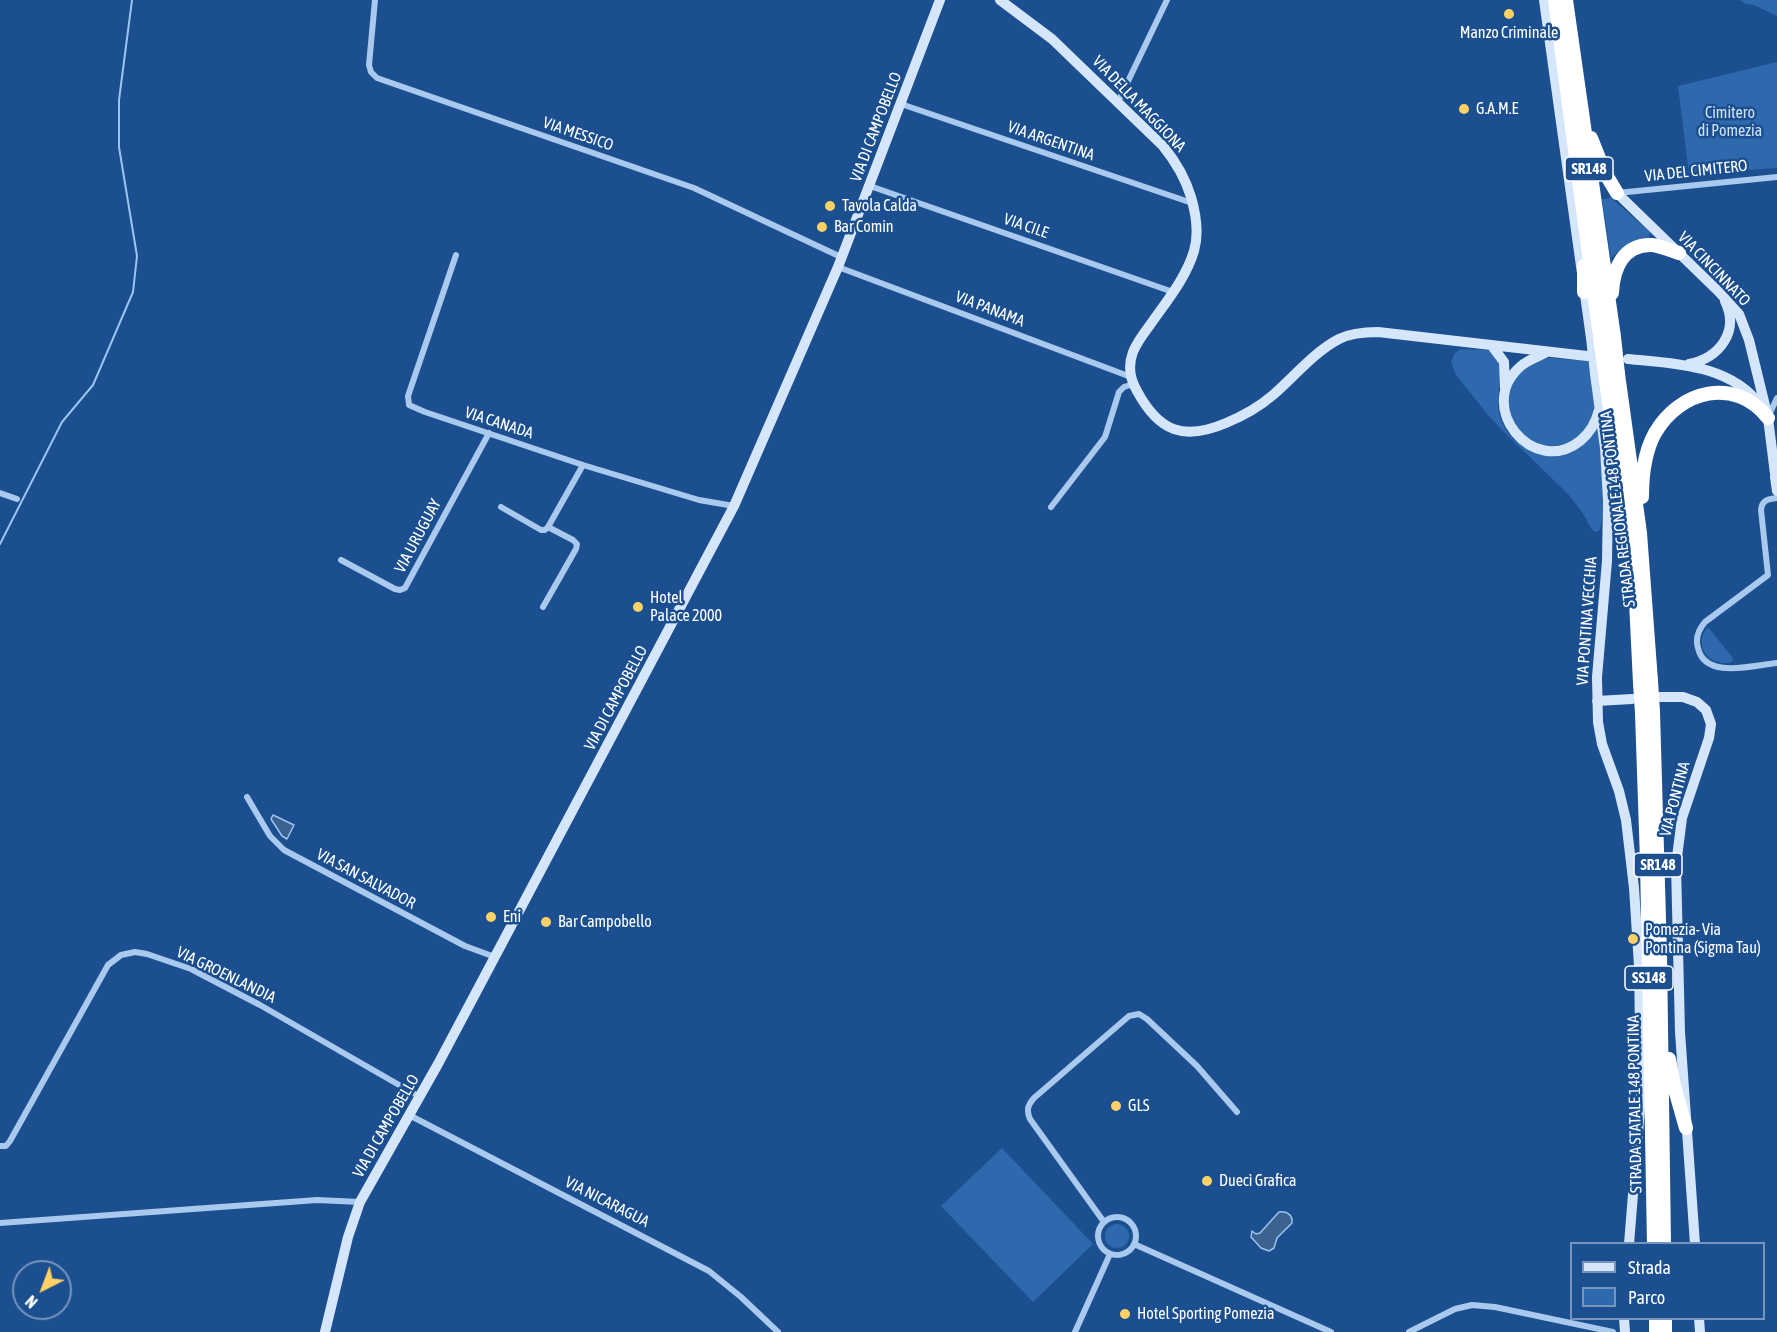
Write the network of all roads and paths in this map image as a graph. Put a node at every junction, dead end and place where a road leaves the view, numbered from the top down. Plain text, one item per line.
1 (375, 0) edge
2 (940, 0) edge
3 (1000, 0) edge
4 (1167, 0) edge
5 (1544, 0) edge
6 (1555, 0) edge
7 (1566, 0) edge
8 (1118, 102) junction
9 (901, 104) junction
10 (1580, 104) junction
11 (1777, 177) edge
12 (870, 186) junction
13 (1617, 193) junction
14 (1192, 204) junction
15 (1584, 210) junction
16 (1679, 253) junction
17 (456, 255) dead end
18 (840, 262) junction
19 (1718, 291) junction
20 (1173, 292) junction
21 (1584, 292) junction
22 (1611, 322) junction
23 (1602, 337) junction
24 (1492, 346) junction
25 (1546, 352) junction
26 (1587, 356) dead end
27 (1628, 359) dead end
28 (1684, 365) junction
29 (1606, 374) junction
30 (1132, 381) junction
31 (1505, 388) junction
32 (1762, 393) junction
33 (1777, 397) edge
34 (1599, 407) junction
35 (1768, 418) junction
36 (489, 433) junction
37 (1777, 438) edge
38 (583, 465) junction
39 (1776, 472) edge
40 (1777, 491) edge
41 (0, 493) edge
42 (1777, 498) edge
43 (16, 499) dead end
44 (734, 506) junction
45 (501, 507) dead end
46 (1052, 507) dead end
47 (548, 527) junction
48 (341, 560) dead end
49 (1644, 580) junction
50 (543, 607) dead end
51 (1777, 663) edge
52 (1646, 682) junction
53 (1660, 697) dead end
54 (1632, 699) dead end
55 (1597, 701) junction
56 (1647, 712) junction
57 (248, 797) dead end
58 (495, 957) junction
59 (1640, 1006) junction
60 (1661, 1018) junction
61 (1650, 1094) junction
62 (420, 1097) junction
63 (1237, 1112) dead end
64 (410, 1115) junction
65 (1686, 1128) junction
66 (0, 1146) edge
67 (360, 1202) junction
68 (1104, 1222) junction
69 (0, 1223) edge
70 (1629, 1242) edge
71 (1654, 1242) edge
72 (1664, 1242) edge
73 (1695, 1242) edge
74 (1134, 1244) junction
75 (1110, 1254) junction
76 (325, 1332) edge
77 (778, 1332) edge
78 (1075, 1332) edge
79 (1331, 1332) edge
80 (1409, 1332) edge
81 (1612, 1332) edge

1 - 18 street, VIA MESSICO
2 - 9 street, VIA DI CAMPOBELLO
3 - 8 street, VIA DELLA MAGGIONA
4 - 8 street
5 - 21 street
6 - 15 highway, STRADA REGIONALE 148 PONTINA / SR148
7 - 10 highway, STRADA REGIONALE 148 PONTINA / SR148
8 - 14 street, VIA DELLA MAGGIONA
9 - 12 street, VIA DI CAMPOBELLO
9 - 14 street, VIA ARGENTINA
10 - 13 highway
10 - 22 highway, STRADA REGIONALE 148 PONTINA / SR148
11 - 13 street, VIA DEL CIMITERO
12 - 18 street, VIA DI CAMPOBELLO
12 - 20 street, VIA CILE
13 - 16 street, VIA CINCINNATO
14 - 20 street, VIA DELLA MAGGIONA
15 - 21 highway
15 - 23 highway, STRADA REGIONALE 148 PONTINA / SR148
16 - 19 street, VIA CINCINNATO
16 - 22 highway
17 - 36 street, VIA CANADA
18 - 30 street, VIA PANAMA
18 - 44 street, VIA DI CAMPOBELLO
19 - 28 street
19 - 32 street, VIA CINCINNATO
20 - 30 street, VIA DELLA MAGGIONA
21 - 23 street
22 - 23 highway, STRADA REGIONALE 148 PONTINA / SR148
23 - 29 highway, STRADA REGIONALE 148 PONTINA / SR148, bridge
24 - 25 street
24 - 30 street
24 - 31 street
25 - 26 street
25 - 31 street
27 - 28 street
28 - 35 street
29 - 34 street, VIA PONTINA VECCHIA
29 - 49 highway, STRADA REGIONALE 148 PONTINA / SR148
29 - 52 highway, STRADA REGIONALE 148 PONTINA / SR148
30 - 46 street
31 - 34 street
32 - 33 street
32 - 35 street, VIA CINCINNATO
33 - 35 street
34 - 55 street, VIA PONTINA VECCHIA
35 - 37 street, VIA CINCINNATO
35 - 39 street, VIA CINCINNATO
35 - 49 highway
36 - 38 street, VIA CANADA
36 - 48 street, VIA URUGUAY
38 - 44 street, VIA CANADA
38 - 47 street
39 - 40 street, VIA CINCINNATO
41 - 43 street
42 - 51 street
44 - 58 street, VIA DI CAMPOBELLO
45 - 47 street
47 - 50 street
49 - 52 highway, STRADA REGIONALE 148 PONTINA / SR148
52 - 56 highway, STRADA REGIONALE 148 PONTINA / SR148, bridge
53 - 65 street, VIA PONTINA
54 - 55 street
55 - 59 street, VIA PONTINA VECCHIA
56 - 60 highway, STRADA REGIONALE 148 PONTINA / SR148
56 - 61 highway, STRADA STATALE 148 PONTINA / SS148
57 - 58 street, VIA SAN SALVADOR
58 - 62 street, VIA DI CAMPOBELLO
59 - 61 highway
59 - 70 street, VIA PONTINA VECCHIA
60 - 65 highway
60 - 72 highway, STRADA STATALE 148 PONTINA
61 - 71 highway, STRADA STATALE 148 PONTINA / SS148
62 - 64 street, VIA DI CAMPOBELLO
62 - 66 street, VIA GROENLANDIA
63 - 68 street
64 - 67 street, VIA DI CAMPOBELLO
64 - 77 street, VIA NICARAGUA
65 - 73 street
67 - 69 street
67 - 76 street, VIA DI CAMPOBELLO
68 - 74 street
68 - 75 street
74 - 75 street
74 - 79 street
75 - 78 street
80 - 81 street

